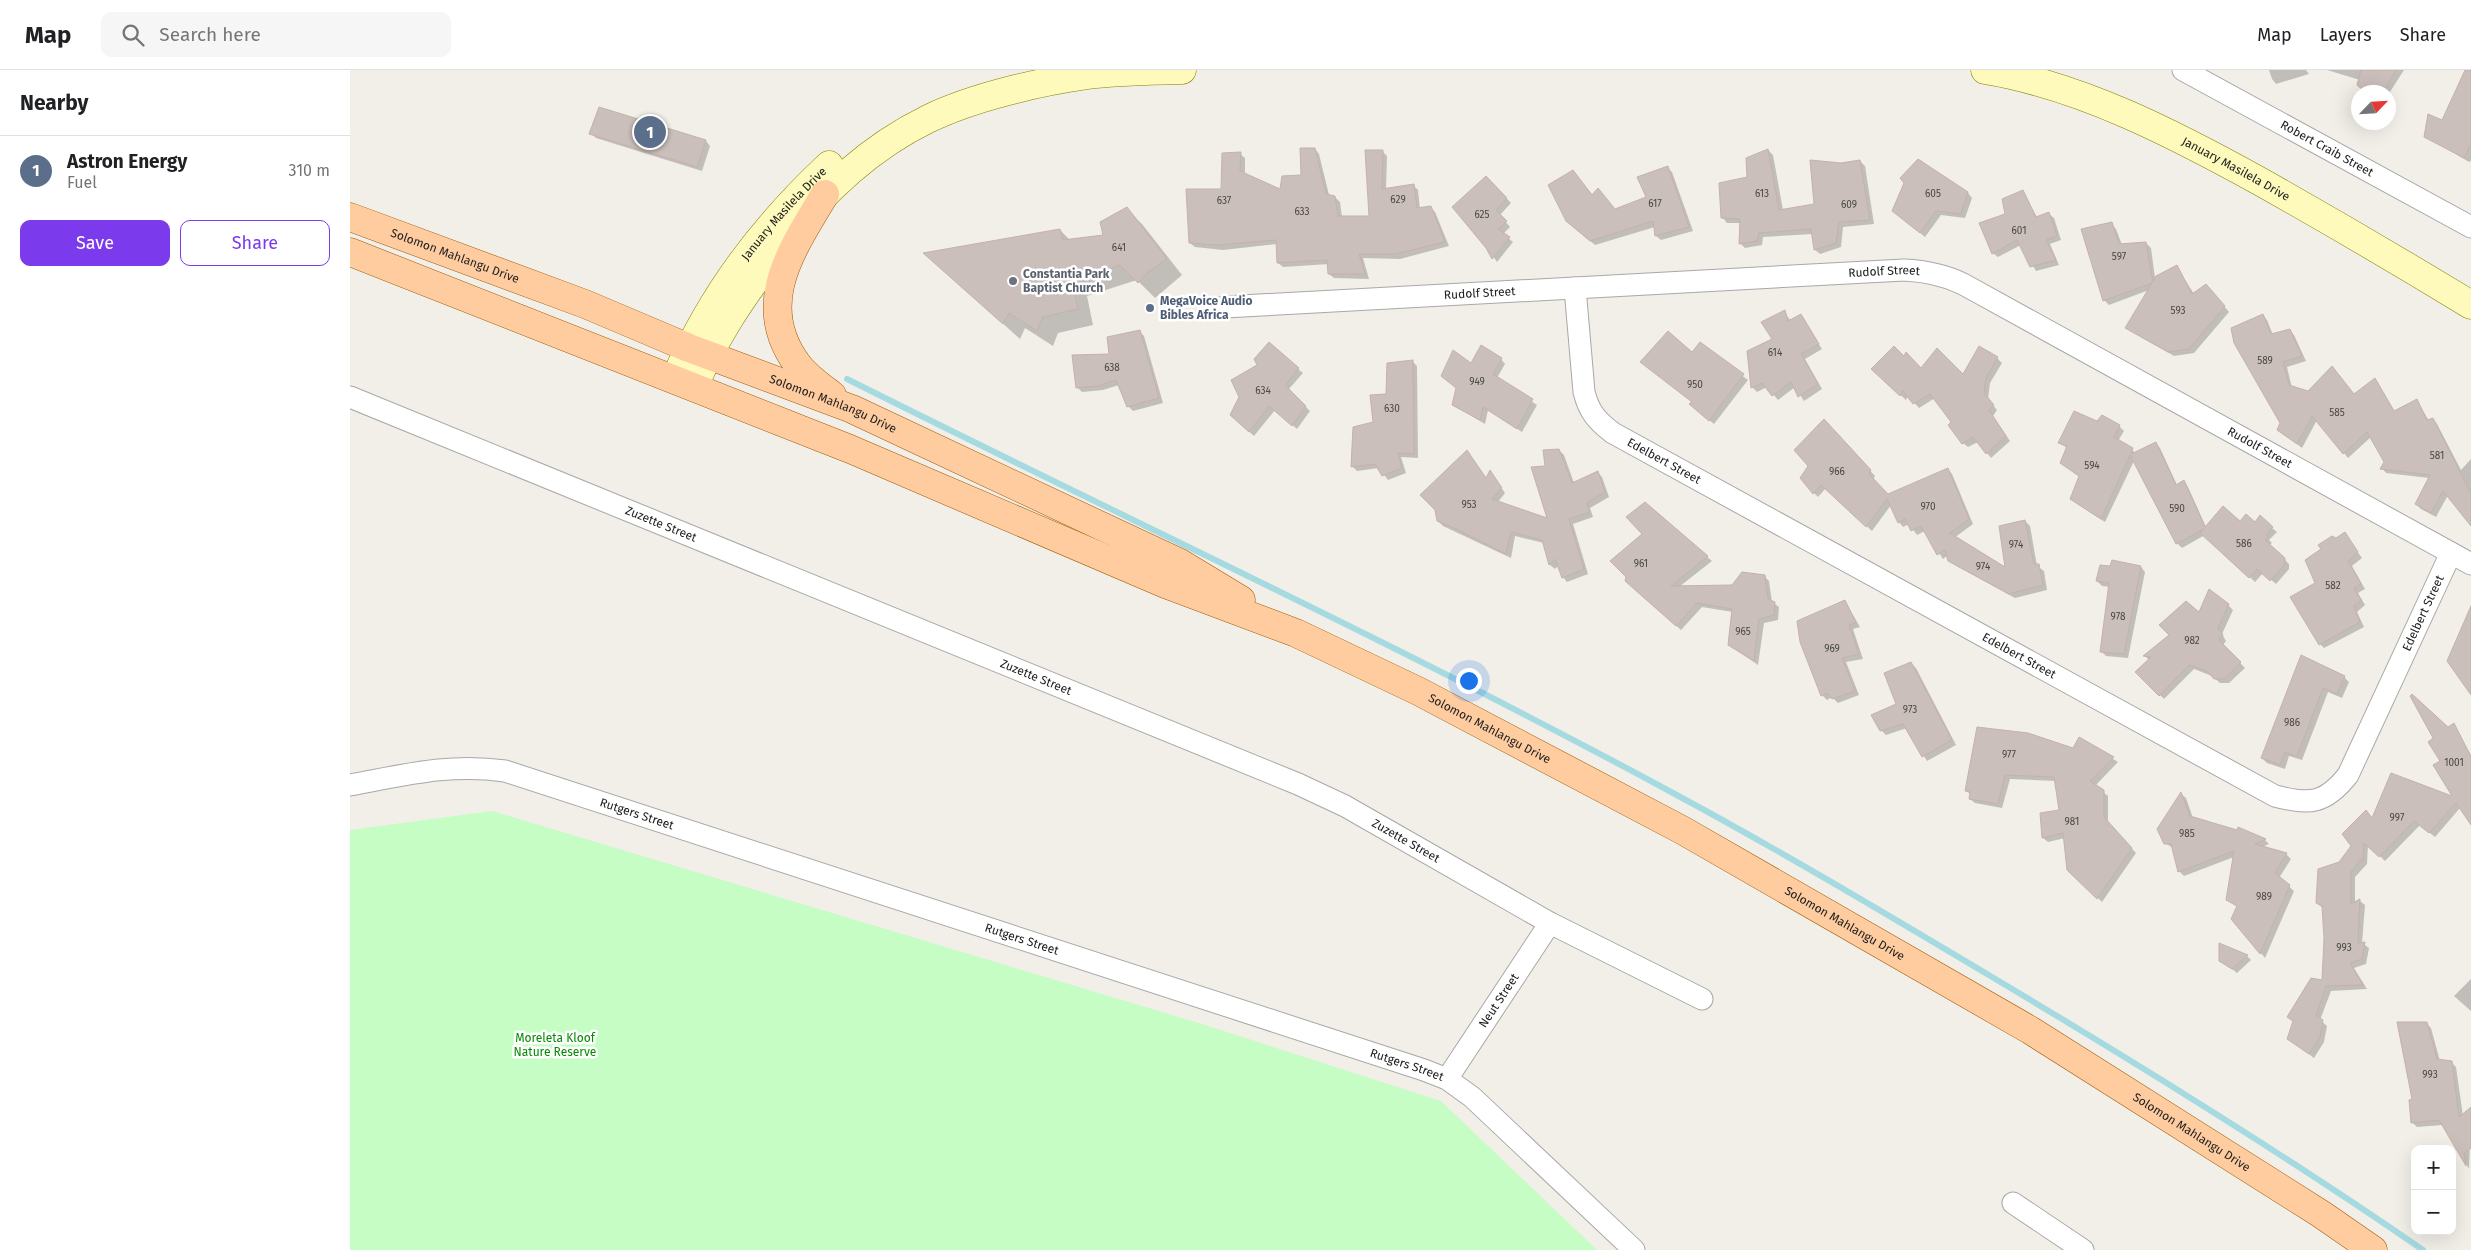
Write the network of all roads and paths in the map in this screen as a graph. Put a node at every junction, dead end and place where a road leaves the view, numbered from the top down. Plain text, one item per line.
1 (1182, 70) edge
2 (1985, 70) edge
3 (2183, 70) edge
4 (1088, 75) junction
5 (825, 194) junction
6 (350, 216) edge
7 (2471, 227) edge
8 (350, 252) edge
9 (1576, 288) junction
10 (2471, 305) edge
11 (1224, 307) dead end
12 (698, 351) junction
13 (685, 383) junction
14 (350, 397) edge
15 (852, 409) junction
16 (2451, 553) junction
17 (2471, 564) edge
18 (1296, 633) junction
19 (350, 784) edge
20 (1550, 923) junction
21 (1702, 999) dead end
22 (1447, 1079) junction
23 (2013, 1203) dead end
24 (1634, 1250) edge
25 (2083, 1250) edge
26 (2373, 1250) edge

1 - 4 main road, January Masilela Drive
2 - 10 main road, January Masilela Drive
3 - 7 street, Robert Craib Street
4 - 5 main road, January Masilela Drive
4 - 12 main road, January Masilela Drive
5 - 12 main road, January Masilela Drive
5 - 15 main road
6 - 12 main road, Solomon Mahlangu Drive
8 - 13 main road, Solomon Mahlangu Drive
9 - 11 street, Rudolf Street
9 - 16 street, Rudolf Street
9 - 16 street, Edelbert Street
12 - 13 main road, January Masilela Drive
12 - 15 main road, Solomon Mahlangu Drive
13 - 18 main road, Solomon Mahlangu Drive
14 - 20 street, Zuzette Street
15 - 18 main road, Solomon Mahlangu Drive
16 - 17 street, Rudolf Street
18 - 26 main road, Solomon Mahlangu Drive
19 - 22 street, Rutgers Street
20 - 21 street, Zuzette Street
20 - 22 street, Neut Street
22 - 24 street, Rutgers Street
23 - 25 street

